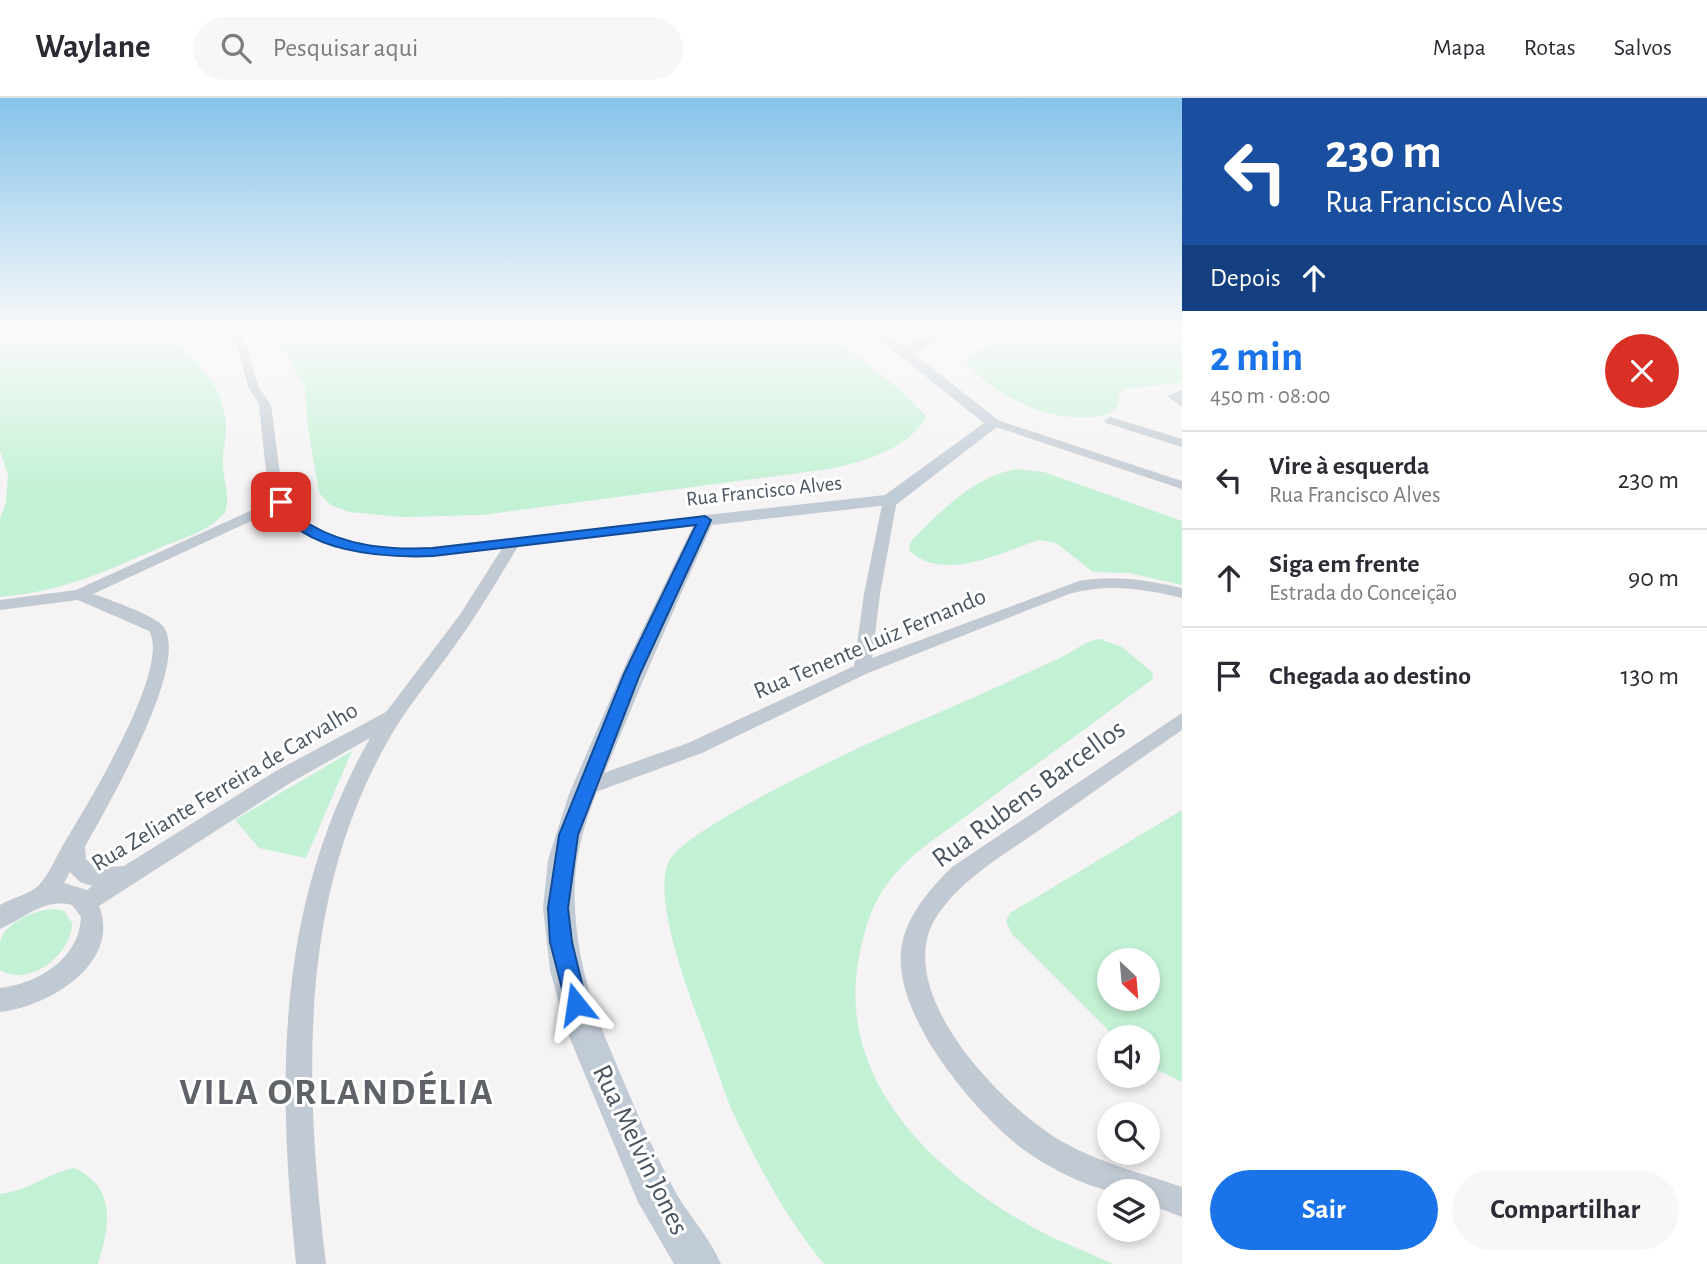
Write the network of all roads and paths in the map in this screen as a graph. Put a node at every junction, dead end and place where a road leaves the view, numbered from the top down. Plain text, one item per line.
1 (252, 383) edge
2 (944, 383) edge
3 (1182, 393) edge
4 (1182, 404) edge
5 (1110, 421) dead end
6 (994, 423) junction
7 (1182, 443) edge
8 (1182, 485) edge
9 (890, 500) junction
10 (281, 502) junction
11 (705, 520) junction
12 (514, 541) junction
13 (1182, 593) edge
14 (79, 595) junction
15 (0, 605) edge
16 (862, 669) junction
17 (392, 717) junction
18 (1182, 720) edge
19 (585, 788) junction
20 (74, 845) junction
21 (139, 869) junction
22 (45, 895) junction
23 (85, 903) junction
24 (0, 918) edge
25 (0, 1000) edge
26 (1182, 1202) edge
27 (311, 1264) edge
28 (700, 1264) edge

1 - 10 street
2 - 6 street
3 - 4 street
5 - 7 street
6 - 8 street
6 - 9 street
9 - 11 street, Rua Francisco Alves
9 - 16 street
10 - 12 street, Rua Francisco Alves
10 - 14 street
11 - 12 street, Rua Francisco Alves
11 - 19 street, Rua Melvin Jones
12 - 17 street
13 - 16 street, Rua Tenente Luiz Fernando
14 - 15 street
14 - 20 street, Rua Zeliante Ferreira de Carvalho
16 - 19 street, Rua Tenente Luiz Fernando
17 - 21 street, Rua Zeliante Ferreira de Carvalho
17 - 27 street
18 - 26 street, Rua Rubens Barcellos
19 - 28 street, Rua Melvin Jones
20 - 21 street
20 - 22 street, Rua Zeliante Ferreira de Carvalho
21 - 23 street, Rua Zeliante Ferreira de Carvalho
22 - 23 street
22 - 24 street
23 - 25 street

